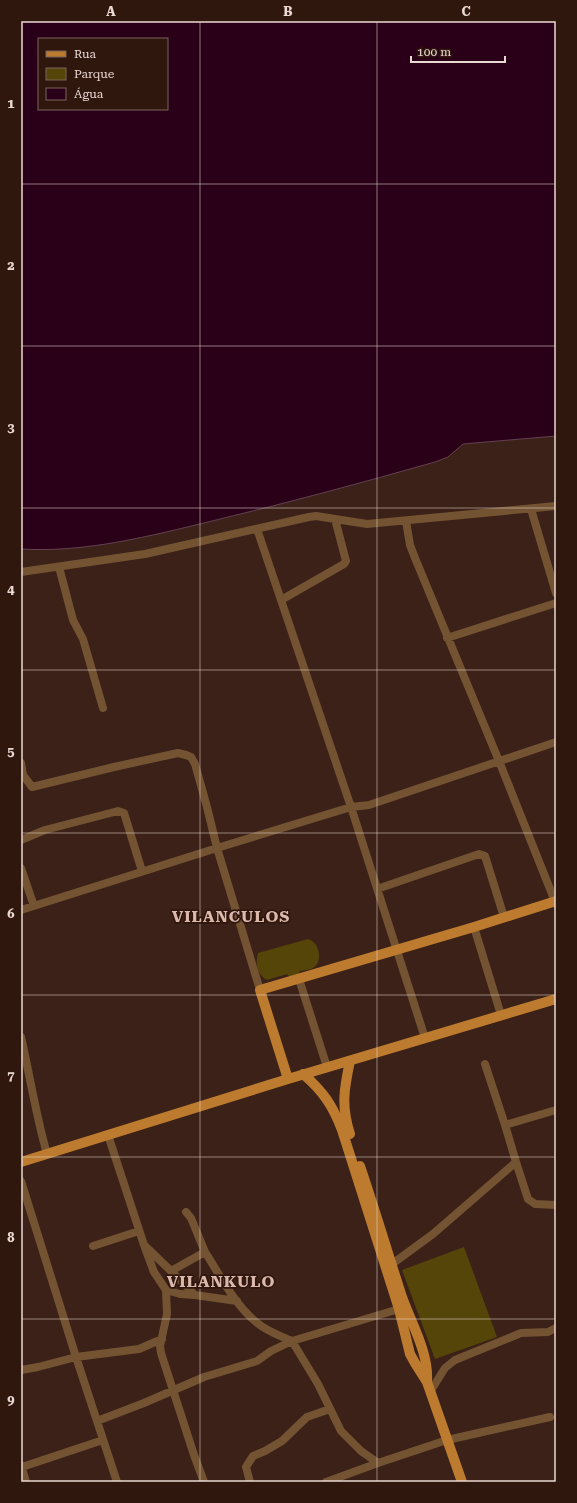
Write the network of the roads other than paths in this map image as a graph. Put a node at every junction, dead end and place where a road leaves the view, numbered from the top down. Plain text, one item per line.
1 (556, 506) edge
2 (531, 509) junction
3 (335, 519) junction
4 (406, 521) junction
5 (258, 529) junction
6 (59, 567) junction
7 (21, 572) edge
8 (556, 593) edge
9 (281, 600) junction
10 (556, 604) edge
11 (447, 638) junction
12 (103, 708) dead end
13 (556, 742) edge
14 (499, 761) junction
15 (21, 763) edge
16 (351, 807) junction
17 (21, 840) edge
18 (217, 848) junction
19 (21, 868) edge
20 (142, 871) junction
21 (376, 889) junction
22 (556, 902) edge
23 (34, 906) junction
24 (21, 910) edge
25 (504, 917) junction
26 (474, 927) junction
27 (396, 950) junction
28 (299, 979) junction
29 (260, 990) junction
30 (556, 999) edge
31 (501, 1015) junction
32 (21, 1037) edge
33 (425, 1038) junction
34 (350, 1061) junction
35 (485, 1064) dead end
36 (327, 1067) junction
37 (303, 1074) junction
38 (288, 1079) junction
39 (556, 1110) edge
40 (505, 1125) junction
41 (108, 1135) junction
42 (47, 1154) junction
43 (21, 1162) edge
44 (516, 1162) junction
45 (21, 1181) edge
46 (556, 1205) edge
47 (186, 1212) dead end
48 (139, 1231) junction
49 (144, 1245) junction
50 (93, 1246) dead end
51 (205, 1252) junction
52 (392, 1264) junction
53 (171, 1271) junction
54 (166, 1290) junction
55 (195, 1295) junction
56 (237, 1301) junction
57 (399, 1309) junction
58 (556, 1328) edge
59 (162, 1339) junction
60 (292, 1341) junction
61 (421, 1345) junction
62 (409, 1348) junction
63 (139, 1349) junction
64 (160, 1353) junction
65 (76, 1356) junction
66 (425, 1359) junction
67 (414, 1362) junction
68 (21, 1370) edge
69 (429, 1387) junction
70 (174, 1391) junction
71 (330, 1409) junction
72 (550, 1417) dead end
73 (97, 1422) junction
74 (104, 1440) junction
75 (447, 1440) junction
76 (378, 1463) junction
77 (21, 1466) edge
78 (26, 1482) edge
79 (117, 1482) edge
80 (204, 1482) edge
81 (250, 1482) edge
82 (326, 1482) edge
83 (462, 1482) edge

1 - 2 street
2 - 4 street
2 - 8 street
3 - 4 street
3 - 5 street
3 - 9 street
4 - 11 street
5 - 6 street
5 - 9 street
6 - 7 street
6 - 12 street
9 - 16 street
10 - 11 street
11 - 14 street
13 - 14 street
14 - 16 street
14 - 22 street
15 - 18 street
16 - 18 street
16 - 21 street
17 - 20 street
18 - 20 street
18 - 29 street
19 - 23 street
20 - 23 street
21 - 25 street
21 - 27 street
22 - 25 main road
23 - 24 street
25 - 26 main road
26 - 27 main road
26 - 31 street
27 - 28 main road
27 - 33 street
28 - 29 main road
28 - 36 street
29 - 38 main road
30 - 31 main road
31 - 33 main road
32 - 42 street
33 - 34 main road
34 - 36 main road
34 - 52 main road
35 - 40 street
36 - 37 main road
37 - 38 main road
37 - 57 main road
38 - 41 main road
39 - 40 street
40 - 44 street
41 - 42 main road
41 - 48 street
42 - 43 main road
44 - 46 street
44 - 52 street
45 - 65 street
47 - 51 street
48 - 49 street
48 - 50 street
49 - 53 street
49 - 54 street
51 - 53 street
51 - 56 street
52 - 61 main road
53 - 55 street
54 - 55 street
54 - 59 street
55 - 56 street
56 - 60 street
57 - 60 street
57 - 62 main road
58 - 69 street
59 - 63 street
59 - 64 street
60 - 70 street
60 - 71 street
61 - 62 main road
61 - 66 main road
62 - 67 main road
63 - 64 street
63 - 65 street
64 - 70 street
65 - 68 street
65 - 73 street
66 - 67 main road
66 - 69 main road
67 - 69 main road
69 - 75 main road
70 - 73 street
70 - 80 street
71 - 76 street
71 - 81 street
72 - 75 street
73 - 74 street
74 - 77 street
74 - 79 street
75 - 76 street
75 - 83 main road
76 - 82 street
77 - 78 street

